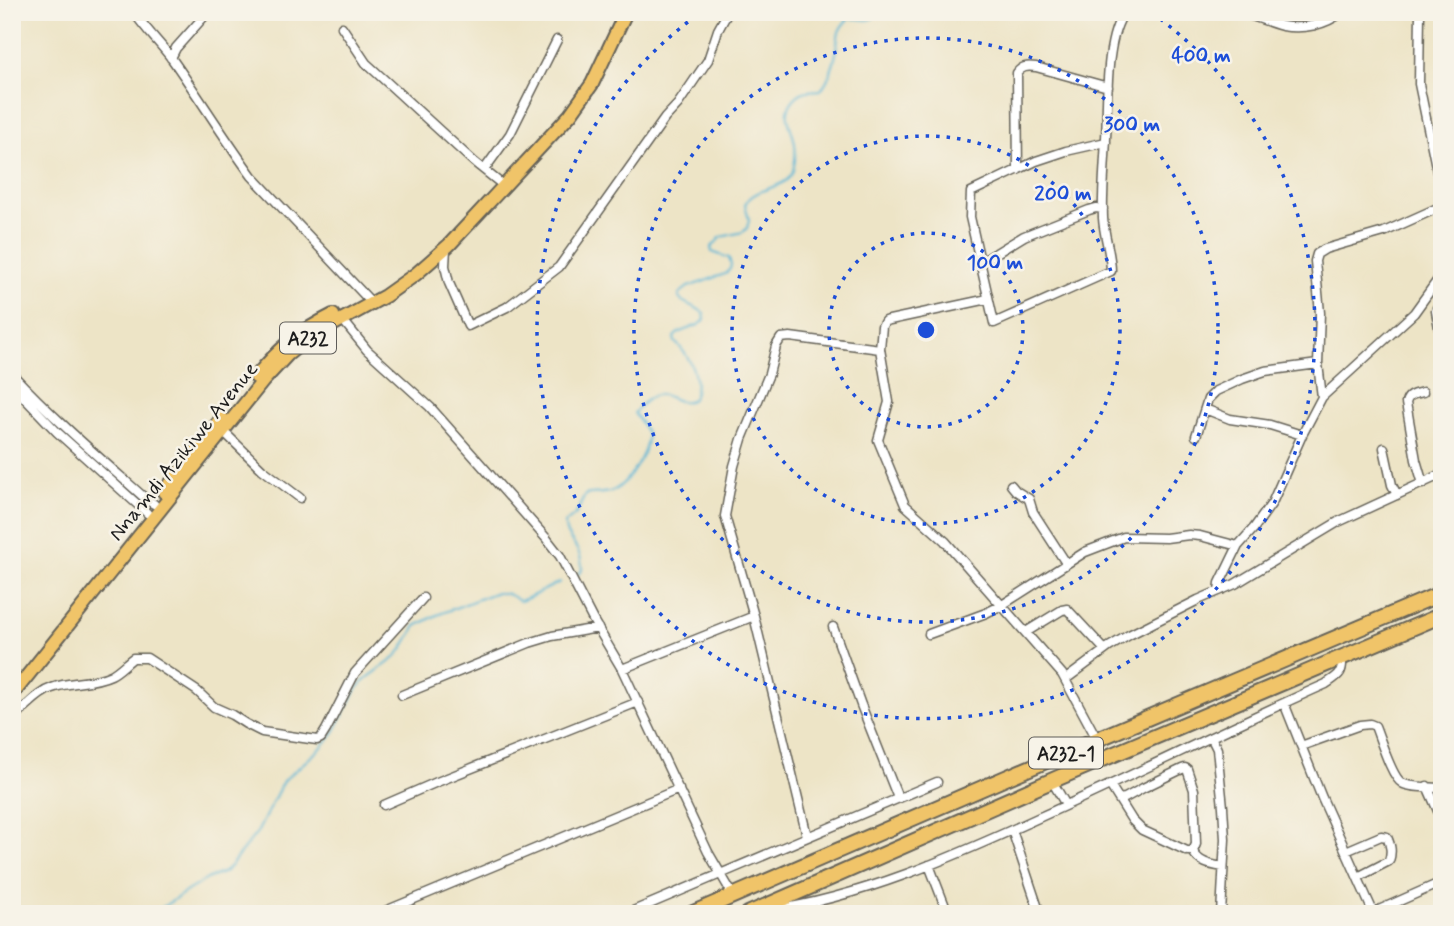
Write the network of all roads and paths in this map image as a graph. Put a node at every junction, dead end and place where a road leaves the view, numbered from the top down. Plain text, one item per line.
1 (134, 12) edge
2 (208, 12) edge
3 (618, 12) edge
4 (626, 12) edge
5 (728, 12) edge
6 (1125, 12) edge
7 (1238, 12) edge
8 (1342, 12) edge
9 (1420, 12) edge
10 (342, 27) dead end
11 (557, 40) dead end
12 (171, 58) junction
13 (1108, 88) junction
14 (1106, 142) junction
15 (484, 170) junction
16 (1018, 170) junction
17 (499, 182) junction
18 (1442, 196) edge
19 (1442, 206) edge
20 (1103, 209) junction
21 (446, 248) junction
22 (979, 263) junction
23 (1442, 274) edge
24 (988, 299) junction
25 (370, 300) junction
26 (1442, 307) edge
27 (342, 319) junction
28 (1442, 345) edge
29 (880, 349) junction
30 (1318, 364) junction
31 (12, 373) edge
32 (12, 385) edge
33 (1423, 392) dead end
34 (1322, 397) junction
35 (1205, 409) junction
36 (223, 431) junction
37 (1302, 435) junction
38 (1196, 436) dead end
39 (1384, 448) dead end
40 (1442, 474) edge
41 (1423, 484) junction
42 (1011, 485) dead end
43 (1397, 495) junction
44 (300, 498) dead end
45 (150, 509) junction
46 (1238, 546) junction
47 (1066, 563) junction
48 (1219, 591) junction
49 (1442, 593) edge
50 (423, 598) dead end
51 (1002, 605) junction
52 (1442, 615) edge
53 (754, 616) junction
54 (833, 627) dead end
55 (598, 628) junction
56 (1026, 632) junction
57 (929, 634) dead end
58 (1105, 650) junction
59 (1342, 658) junction
60 (622, 669) junction
61 (1066, 679) junction
62 (12, 683) edge
63 (12, 695) edge
64 (402, 695) dead end
65 (638, 702) junction
66 (1284, 703) junction
67 (12, 718) edge
68 (1211, 737) junction
69 (1097, 739) junction
70 (1301, 746) junction
71 (1052, 781) junction
72 (937, 782) dead end
73 (1110, 785) junction
74 (1427, 786) junction
75 (1442, 788) edge
76 (679, 789) junction
77 (898, 798) junction
78 (1119, 799) junction
79 (384, 805) dead end
80 (1066, 806) junction
81 (1442, 820) edge
82 (1012, 830) junction
83 (807, 836) junction
84 (1193, 851) junction
85 (1346, 851) junction
86 (929, 865) junction
87 (1223, 867) junction
88 (720, 873) junction
89 (1358, 877) junction
90 (1442, 882) edge
91 (733, 895) junction
92 (769, 909) edge
93 (383, 913) edge
94 (1372, 913) edge
95 (626, 914) edge
96 (691, 914) edge
97 (748, 914) edge
98 (948, 914) edge
99 (1040, 914) edge
100 (1221, 914) edge

1 - 12 street
2 - 12 street
3 - 17 main road, Nnamdi Azikiwe Avenue / A232
4 - 21 main road, Nnamdi Azikiwe Avenue / A232
5 - 21 street
6 - 13 street
7 - 8 street
9 - 18 street
10 - 15 street
11 - 15 street
12 - 25 street
13 - 14 street
13 - 16 street
14 - 16 street
14 - 20 street
15 - 17 street
16 - 22 street
17 - 25 main road, Nnamdi Azikiwe Avenue / A232
19 - 30 street
20 - 22 street
20 - 24 street
21 - 25 main road, Nnamdi Azikiwe Avenue / A232
22 - 24 street
23 - 34 street
24 - 29 street
25 - 27 main road, Nnamdi Azikiwe Avenue / A232
25 - 45 main road, Nnamdi Azikiwe Avenue / A232
26 - 28 street
27 - 36 main road, Nnamdi Azikiwe Avenue / A232
27 - 55 street
29 - 51 street
29 - 53 street
30 - 34 street
30 - 35 street
31 - 45 street
32 - 45 street
33 - 41 street
34 - 37 street
35 - 37 street
35 - 38 street
36 - 44 street
36 - 63 main road, Nnamdi Azikiwe Avenue / A232
37 - 46 street
39 - 43 street
40 - 41 street
41 - 43 street
42 - 47 street
43 - 48 street
45 - 62 main road, Nnamdi Azikiwe Avenue / A232
46 - 47 street
46 - 48 street
47 - 51 street
48 - 58 street
49 - 69 highway, A232-1
50 - 67 street
51 - 56 street
51 - 57 street
52 - 59 highway, A232-1
53 - 60 street
53 - 83 street
54 - 77 street
55 - 60 street
55 - 64 street
56 - 58 street
56 - 61 street
58 - 61 street
59 - 66 street
59 - 71 highway, A232-1
60 - 65 street
61 - 69 street
65 - 76 street
65 - 79 street
66 - 68 street
66 - 70 street
68 - 73 street
68 - 87 street
69 - 91 highway, A232-1
70 - 74 street
70 - 85 street
71 - 80 street
71 - 92 highway, A232-1
72 - 77 street
73 - 78 street
73 - 80 street
74 - 75 street
74 - 81 street
76 - 88 street
76 - 93 street
77 - 83 street
78 - 84 street
78 - 84 street
80 - 82 street
82 - 86 street
82 - 99 street
83 - 88 street
84 - 87 street
85 - 89 street
85 - 89 street
86 - 92 street
86 - 98 street
87 - 100 street
88 - 91 street
88 - 95 street
89 - 94 street
90 - 94 street
91 - 96 highway, A232-1
92 - 97 highway, A232-1

